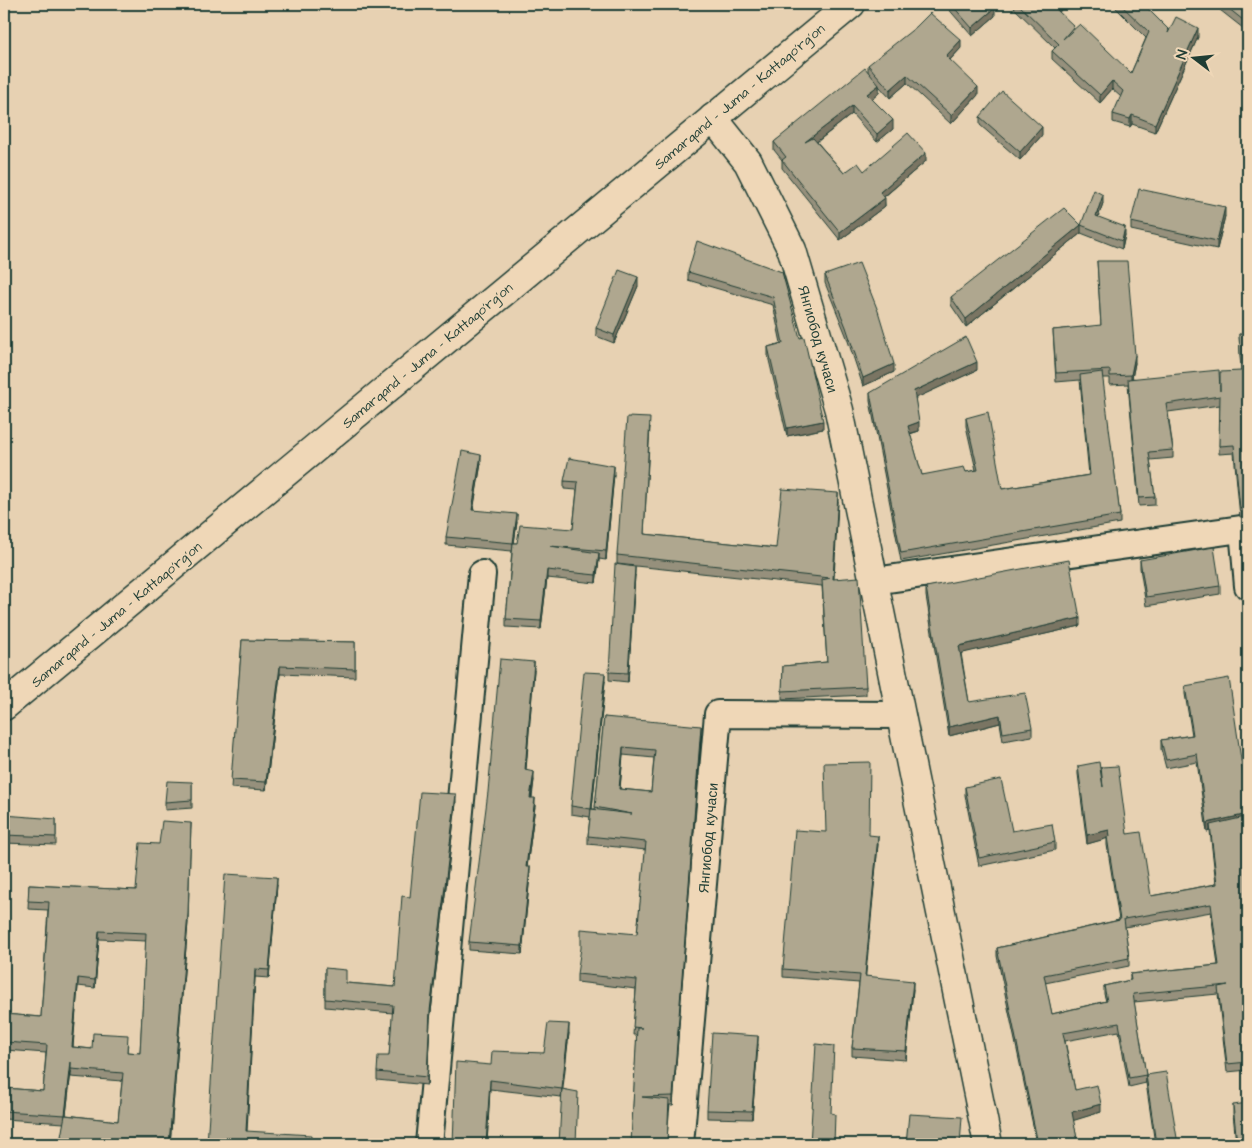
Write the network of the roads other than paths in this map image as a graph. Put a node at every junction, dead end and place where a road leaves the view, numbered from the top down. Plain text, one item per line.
1 (851, 4) edge
2 (713, 118) junction
3 (1245, 528) edge
4 (482, 574) dead end
5 (874, 581) junction
6 (1248, 586) edge
7 (4, 706) edge
8 (901, 715) junction
9 (429, 1144) edge
10 (680, 1144) edge
11 (988, 1144) edge

1 - 2 main road, Samarqand - Juma - Kattaqo‘rg‘on
2 - 5 main road, Янгиобод кучаси
2 - 7 main road, Samarqand - Juma - Kattaqo‘rg‘on
3 - 5 street
3 - 6 street
4 - 9 street
5 - 8 main road, Янгиобод кучаси
8 - 10 street, Янгиобод кучаси
8 - 11 main road, Янгиобод кучаси

